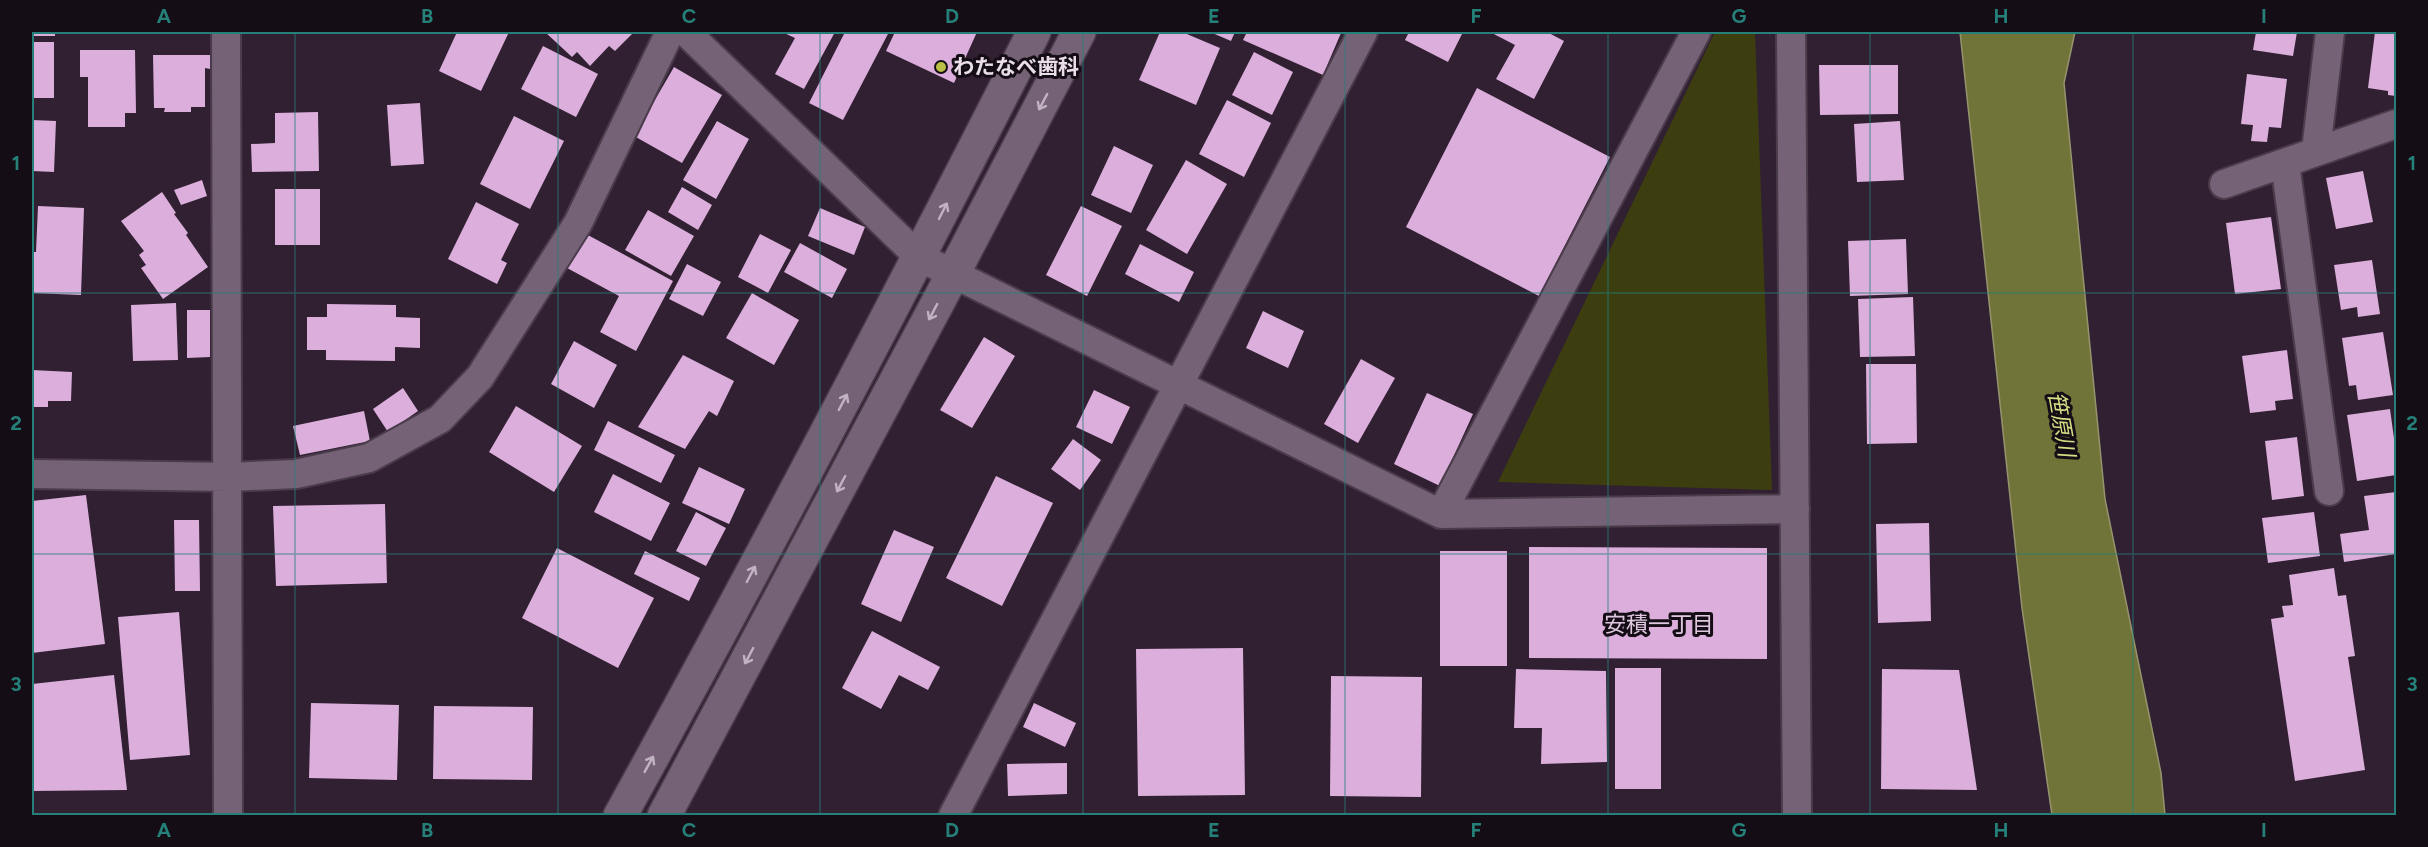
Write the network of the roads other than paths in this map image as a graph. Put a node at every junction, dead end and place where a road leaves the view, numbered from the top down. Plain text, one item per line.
1 (226, 32) edge
2 (670, 32) edge
3 (686, 32) edge
4 (1034, 32) edge
5 (1079, 32) edge
6 (1363, 32) edge
7 (1696, 32) edge
8 (1791, 32) edge
9 (2330, 32) edge
10 (2397, 124) edge
11 (2316, 152) junction
12 (2285, 163) junction
13 (2224, 184) dead end
14 (919, 257) junction
15 (953, 274) junction
16 (1179, 385) junction
17 (32, 474) edge
18 (229, 477) junction
19 (2329, 491) dead end
20 (1795, 509) junction
21 (1441, 514) junction
22 (228, 816) edge
23 (620, 816) edge
24 (664, 816) edge
25 (953, 816) edge
26 (1797, 816) edge

1 - 18 street
2 - 18 street
3 - 14 street
14 -> 4 street
5 -> 15 street
6 - 16 street
7 - 21 street
8 - 20 street
9 - 11 street
10 - 11 street
11 - 12 street
12 - 13 street
12 - 19 street
14 - 15 street
23 -> 14 street
15 - 16 street
15 -> 24 street
16 - 21 street
16 - 25 street
17 - 18 street
18 - 22 street
20 - 21 street
20 - 26 street

